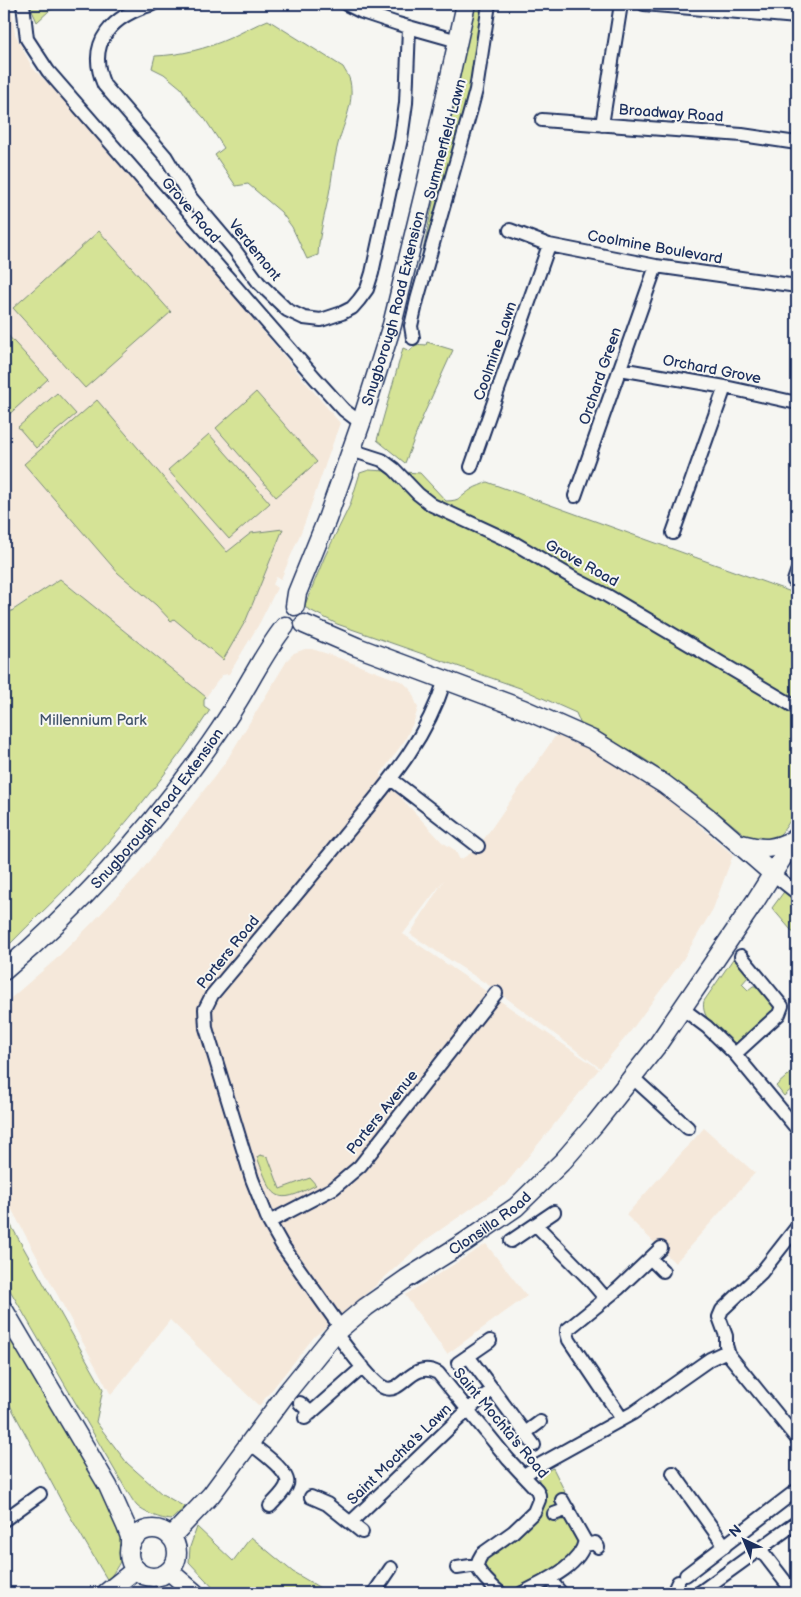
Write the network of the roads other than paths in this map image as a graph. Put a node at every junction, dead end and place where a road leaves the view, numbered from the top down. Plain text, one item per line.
1 (23, 4) edge
2 (153, 4) edge
3 (346, 4) edge
4 (466, 4) edge
5 (489, 4) edge
6 (621, 4) edge
7 (644, 4) edge
8 (797, 17) edge
9 (409, 28) junction
10 (458, 41) junction
11 (542, 120) dead end
12 (602, 125) junction
13 (797, 143) edge
14 (510, 230) dead end
15 (549, 245) junction
16 (656, 266) junction
17 (797, 286) edge
18 (413, 338) dead end
19 (620, 369) junction
20 (725, 387) junction
21 (797, 403) edge
22 (361, 423) junction
23 (351, 450) junction
24 (471, 467) dead end
25 (575, 496) dead end
26 (673, 533) dead end
27 (295, 606) junction
28 (304, 624) junction
29 (285, 626) junction
30 (445, 680) junction
31 (797, 708) edge
32 (391, 779) junction
33 (796, 837) edge
34 (737, 843) junction
35 (478, 846) dead end
36 (773, 874) junction
37 (797, 893) edge
38 (741, 956) dead end
39 (4, 971) edge
40 (496, 994) dead end
41 (683, 1010) junction
42 (735, 1054) junction
43 (632, 1077) junction
44 (688, 1128) dead end
45 (797, 1129) edge
46 (554, 1212) dead end
47 (269, 1222) junction
48 (536, 1225) junction
49 (797, 1228) edge
50 (511, 1241) dead end
51 (661, 1248) dead end
52 (651, 1258) junction
53 (663, 1271) dead end
54 (606, 1299) junction
55 (4, 1310) edge
56 (338, 1331) junction
57 (490, 1341) dead end
58 (727, 1351) junction
59 (363, 1367) junction
60 (493, 1389) junction
61 (300, 1403) dead end
62 (468, 1410) junction
63 (622, 1419) junction
64 (540, 1422) dead end
65 (525, 1433) junction
66 (797, 1439) edge
67 (250, 1444) junction
68 (534, 1445) dead end
69 (673, 1473) dead end
70 (524, 1475) junction
71 (108, 1486) junction
72 (797, 1490) edge
73 (40, 1494) dead end
74 (311, 1497) dead end
75 (270, 1506) dead end
76 (554, 1514) dead end
77 (4, 1520) edge
78 (351, 1522) junction
79 (797, 1522) edge
80 (152, 1529) junction
81 (362, 1532) dead end
82 (171, 1537) junction
83 (585, 1545) junction
84 (725, 1546) junction
85 (598, 1547) dead end
86 (130, 1548) junction
87 (760, 1549) junction
88 (477, 1565) junction
89 (391, 1568) dead end
90 (457, 1568) dead end
91 (136, 1569) junction
92 (170, 1571) junction
93 (549, 1578) junction
94 (679, 1583) edge
95 (106, 1593) edge
96 (195, 1593) edge
97 (374, 1593) edge
98 (500, 1593) edge
99 (522, 1593) edge
100 (561, 1593) edge
101 (699, 1593) edge
102 (794, 1593) edge

1 - 22 street, Grove Road
2 - 9 street, Verdemont
3 - 9 street
4 - 10 main road, Snugborough Road Extension
5 - 18 street, Summerfield Lawn
6 - 12 street
7 - 8 street
9 - 10 street
10 - 22 main road, Snugborough Road Extension
11 - 12 street, Broadway Road
12 - 13 street, Broadway Road
14 - 15 street, Coolmine Boulevard
15 - 16 street, Coolmine Boulevard
15 - 24 street, Coolmine Lawn
16 - 17 street, Coolmine Boulevard
16 - 19 street, Orchard Green
19 - 20 street, Orchard Grove
19 - 25 street, Orchard Green
20 - 21 street, Orchard Grove
20 - 26 street
22 - 23 main road, Snugborough Road Extension
23 - 27 main road, Snugborough Road Extension
23 - 31 street, Grove Road
27 - 28 main road
27 - 29 main road
28 - 29 main road
28 - 30 main road
29 - 39 main road, Snugborough Road Extension
30 - 32 street, Porters Road
30 - 34 main road
32 - 35 street
32 - 47 street, Porters Road
33 - 34 main road
33 - 36 main road, Clonsilla Road
34 - 36 main road
36 - 37 street
36 - 41 main road, Clonsilla Road
38 - 42 street
40 - 47 street, Porters Avenue
41 - 42 street
41 - 43 main road, Clonsilla Road
42 - 45 street
43 - 44 street
43 - 56 main road, Clonsilla Road
46 - 48 street
47 - 56 street, Porters Road
48 - 50 street
48 - 54 street
49 - 58 street
51 - 52 street
52 - 53 street
52 - 54 street
54 - 63 street
55 - 71 main road
56 - 59 street, Saint Mochta's Road
56 - 67 main road, Clonsilla Road
57 - 60 street
58 - 63 street
58 - 66 street
59 - 61 street
59 - 62 street, Saint Mochta's Road
60 - 62 street, Saint Mochta's Lawn
60 - 65 street
62 - 70 street, Saint Mochta's Road
62 - 78 street, Saint Mochta's Lawn
63 - 70 street
64 - 65 street
65 - 68 street
67 - 75 street
67 - 82 main road, Clonsilla Road
69 - 84 street
70 - 88 street, Saint Mochta's Road
71 - 80 main road
71 - 86 main road
72 - 84 street
73 - 77 street
74 - 78 street, Saint Mochta's Lawn
76 - 83 street
78 - 81 street, Saint Mochta's Lawn
79 - 87 street
80 - 82 main road
80 - 86 main road
82 - 92 main road
83 - 85 street
83 - 93 street
84 - 94 street
86 - 91 main road
87 - 101 street
87 - 102 street
88 - 90 street
88 - 98 street
89 - 97 street
91 - 92 main road
91 - 95 main road
92 - 96 main road
93 - 99 street
93 - 100 street

